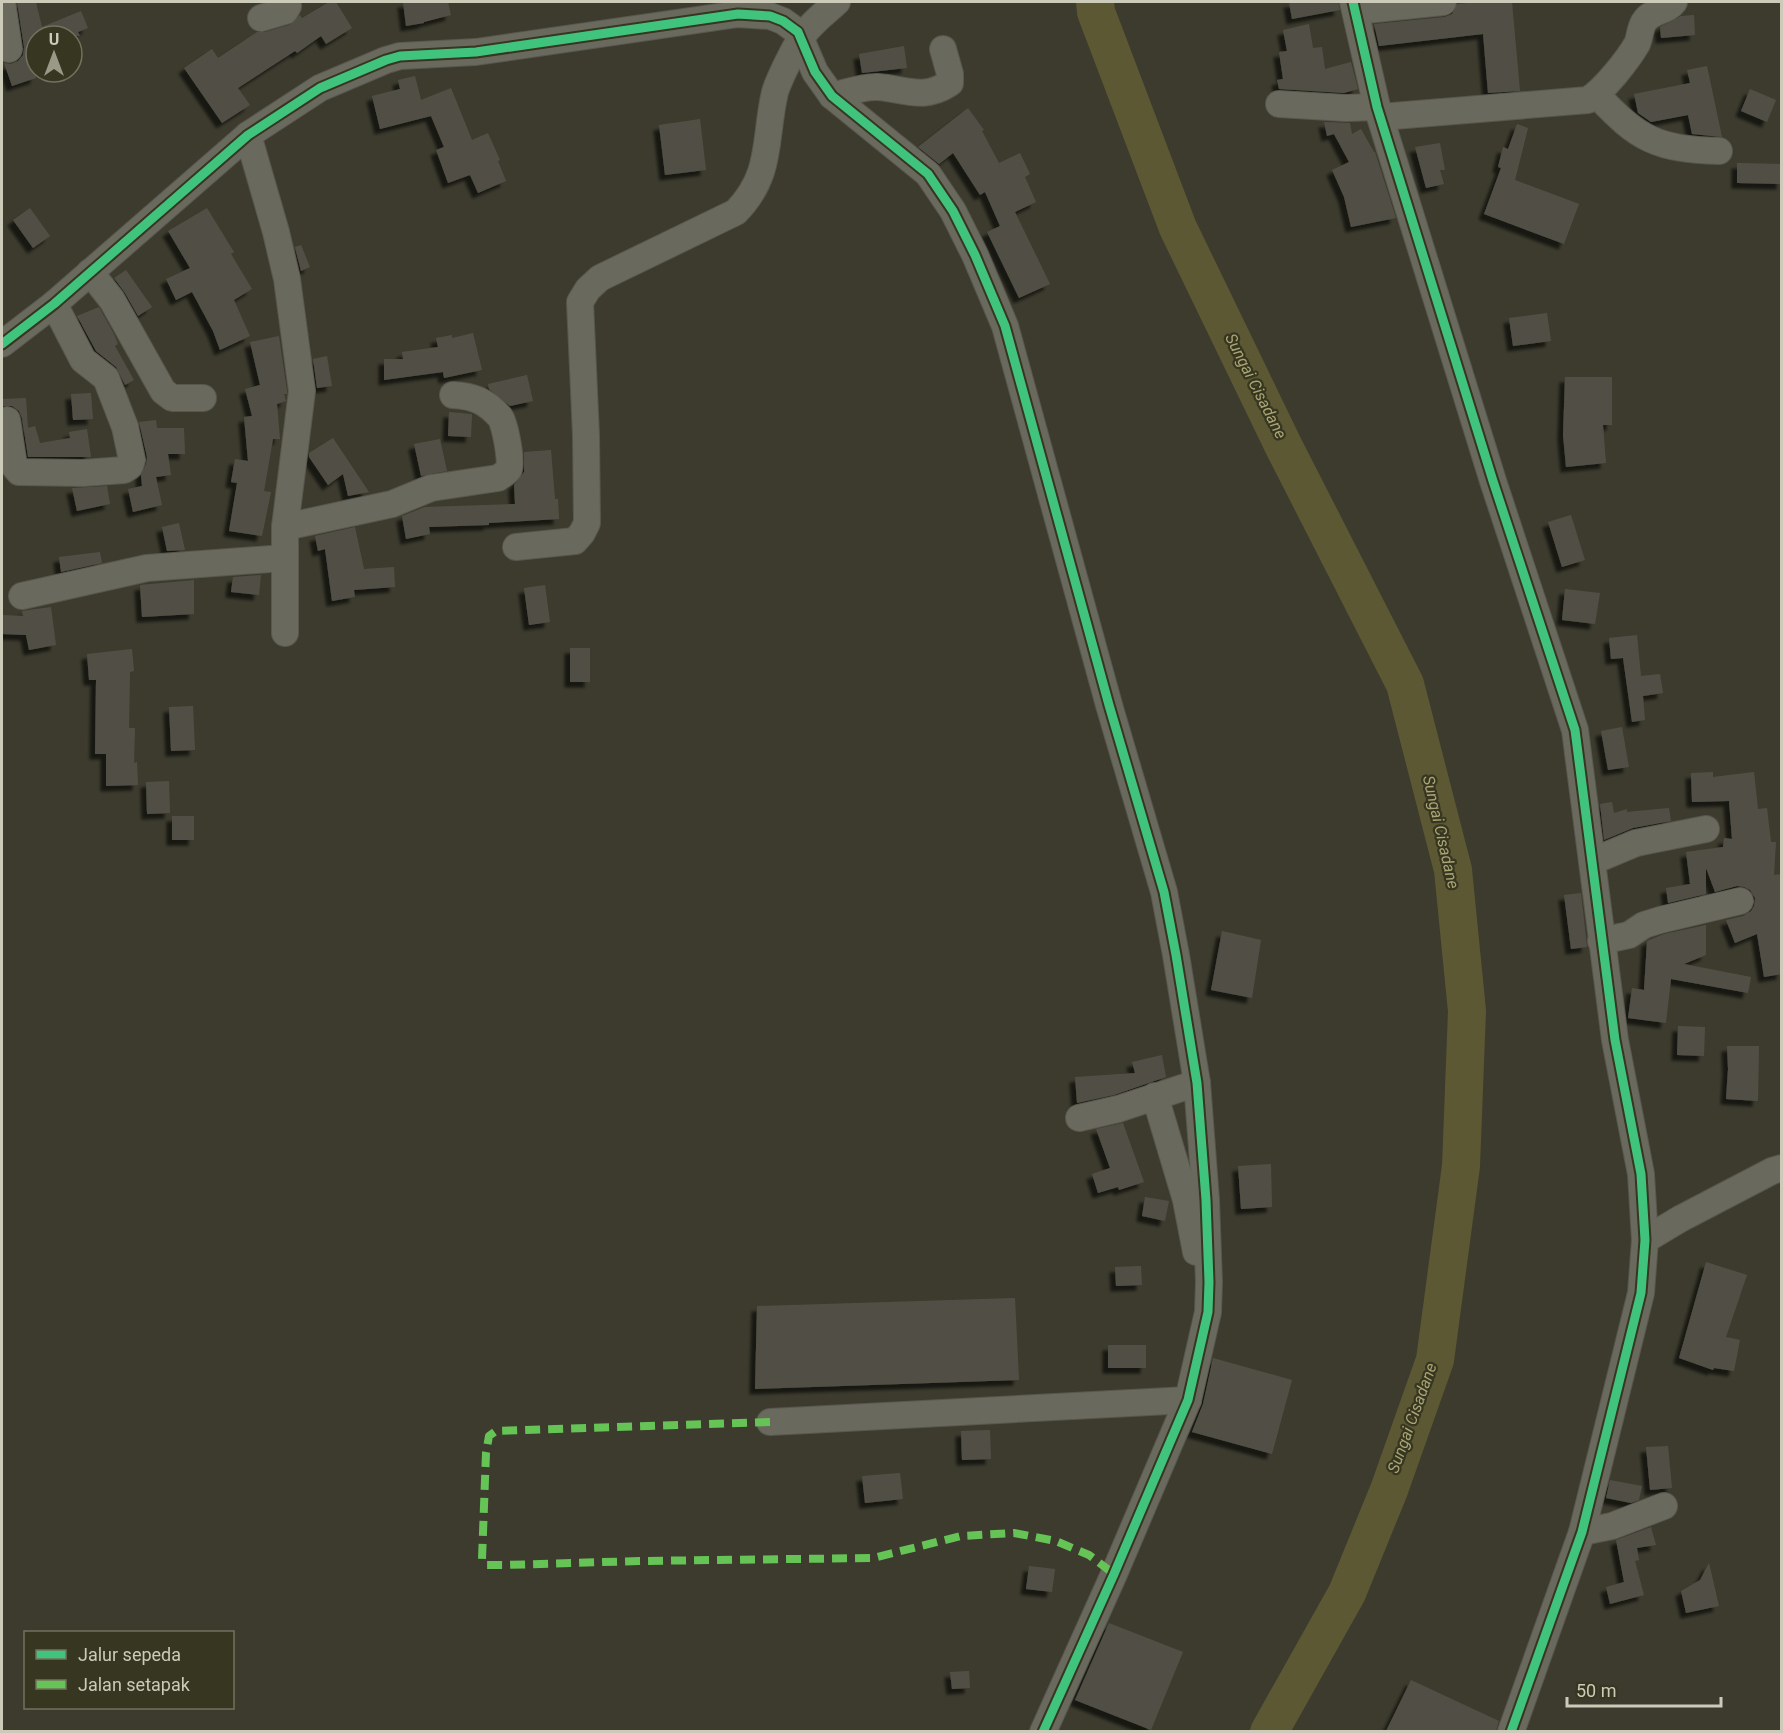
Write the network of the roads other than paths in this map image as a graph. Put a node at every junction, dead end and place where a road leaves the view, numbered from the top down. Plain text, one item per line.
1 (2, 2) edge
2 (837, 2) edge
3 (1443, 2) edge
4 (1674, 2) edge
5 (287, 4) edge
6 (1354, 6) edge
7 (261, 18) dead end
8 (802, 36) junction
9 (9, 49) dead end
10 (943, 49) dead end
11 (1597, 95) junction
12 (832, 96) junction
13 (1279, 104) dead end
14 (1379, 112) junction
15 (248, 135) junction
16 (1719, 151) dead end
17 (90, 272) junction
18 (54, 304) junction
19 (2, 344) edge
20 (453, 395) dead end
21 (203, 398) dead end
22 (7, 420) dead end
23 (285, 527) junction
24 (516, 547) dead end
25 (284, 558) junction
26 (22, 596) dead end
27 (285, 633) dead end
28 (1706, 829) dead end
29 (1593, 861) junction
30 (1740, 902) dead end
31 (1601, 942) junction
32 (1197, 1083) junction
33 (1155, 1096) junction
34 (1079, 1118) dead end
35 (1782, 1168) edge
36 (1645, 1240) junction
37 (1208, 1312) junction
38 (1188, 1400) junction
39 (770, 1422) dead end
40 (1664, 1506) dead end
41 (1582, 1532) junction
42 (1043, 1731) edge
43 (1511, 1731) edge

1 - 9 street
2 - 8 street
3 - 6 street
4 - 11 street
5 - 7 street
6 - 14 street
8 - 12 street
8 - 15 street
8 - 24 street
10 - 12 street
11 - 14 street
11 - 16 street
12 - 32 street
13 - 14 street
14 - 29 street
15 - 17 street
15 - 23 street
17 - 18 street
17 - 21 street
18 - 19 street
18 - 22 street
20 - 23 street
23 - 25 street
25 - 26 street
25 - 27 street
28 - 29 street
29 - 31 street
30 - 31 street
31 - 36 street
32 - 33 street
32 - 37 street
33 - 34 street
33 - 37 street
35 - 36 street
36 - 41 street
37 - 38 street
38 - 39 street
38 - 42 street
40 - 41 street
41 - 43 street

